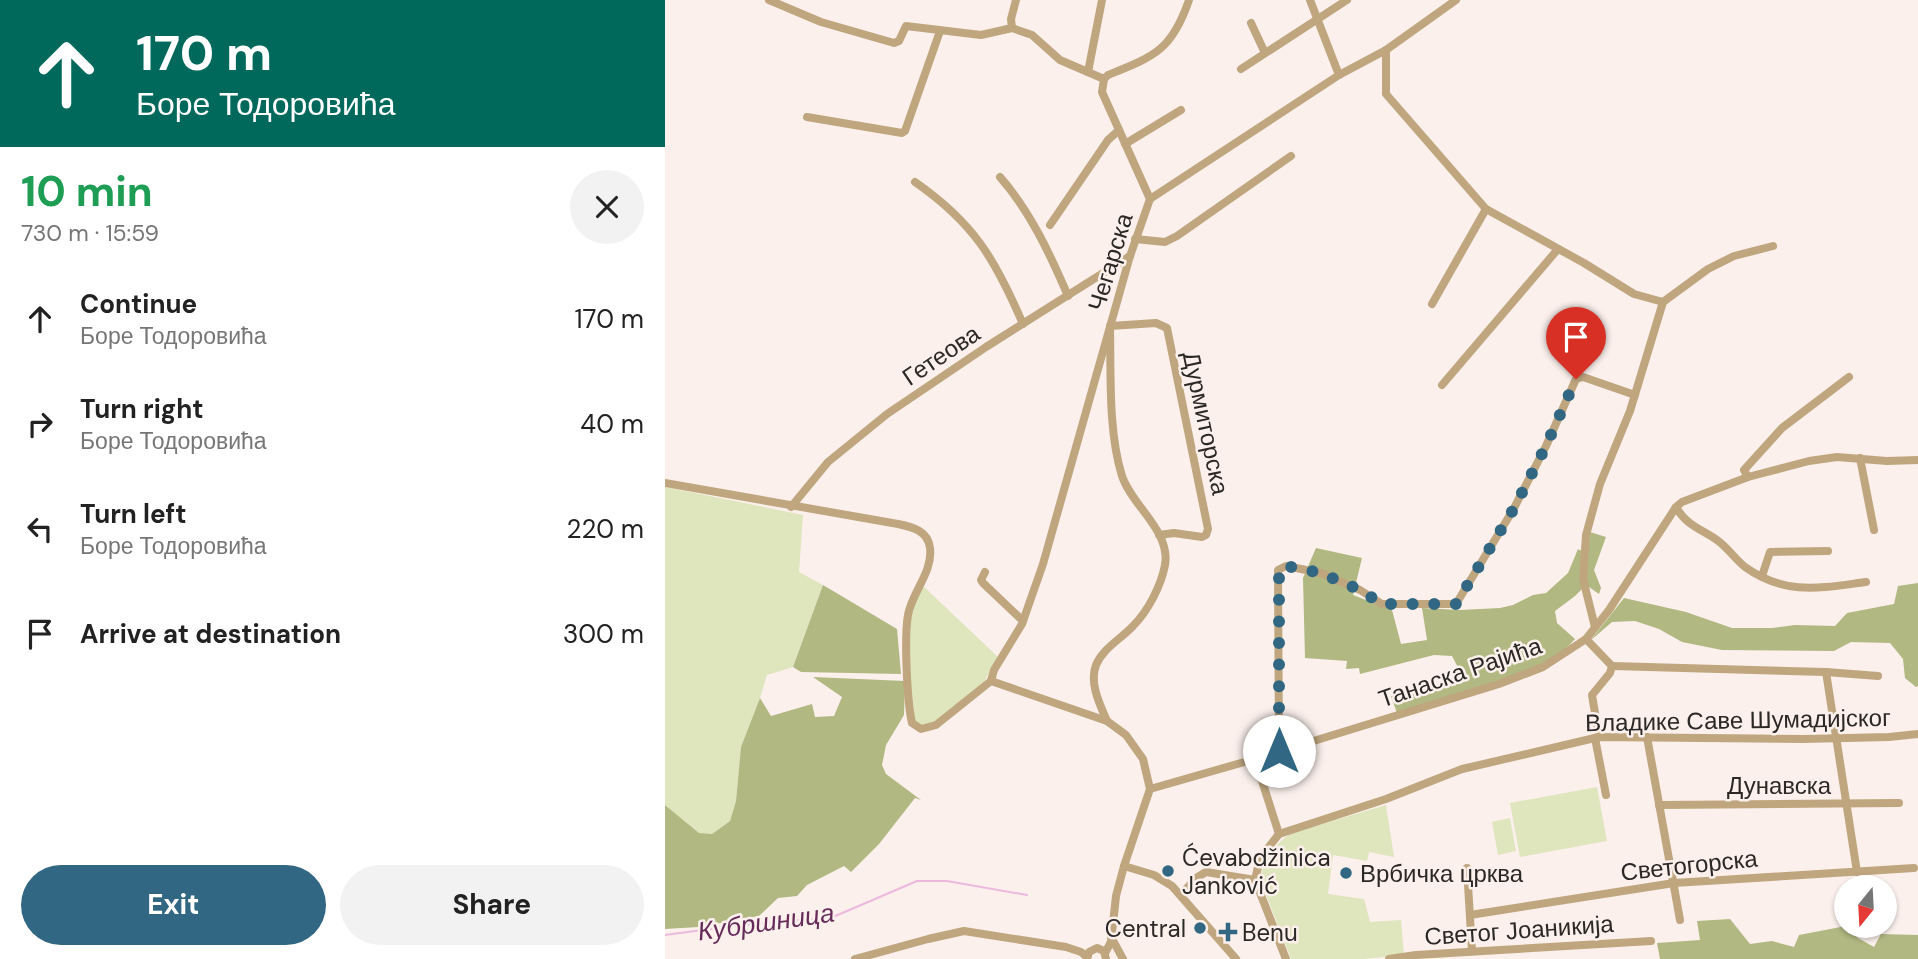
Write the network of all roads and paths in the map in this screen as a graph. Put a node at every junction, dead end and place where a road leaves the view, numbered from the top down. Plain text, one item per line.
1 (769, 0) edge
2 (1016, 0) edge
3 (1102, 0) edge
4 (1189, 0) edge
5 (1310, 0) edge
6 (1347, 0) edge
7 (1456, 0) edge
8 (1318, 19) junction
9 (1251, 23) dead end
10 (1012, 28) junction
11 (940, 31) junction
12 (1386, 50) junction
13 (1265, 53) junction
14 (1241, 69) dead end
15 (1089, 72) junction
16 (1339, 75) junction
17 (1104, 79) junction
18 (1181, 110) dead end
19 (807, 117) dead end
20 (1119, 130) junction
21 (1125, 144) junction
22 (1291, 156) dead end
23 (1000, 177) dead end
24 (915, 182) dead end
25 (1150, 199) junction
26 (1486, 209) junction
27 (1050, 225) dead end
28 (1135, 239) junction
29 (1773, 246) dead end
30 (1558, 249) junction
31 (1129, 256) junction
32 (1067, 296) junction
33 (1663, 302) junction
34 (1431, 304) dead end
35 (1023, 324) junction
36 (1110, 326) junction
37 (1849, 377) dead end
38 (1442, 385) dead end
39 (1635, 396) junction
40 (1860, 458) junction
41 (1918, 460) edge
42 (1748, 477) junction
43 (665, 483) edge
44 (1676, 507) junction
45 (795, 508) junction
46 (1874, 530) dead end
47 (1159, 535) junction
48 (1828, 551) dead end
49 (985, 572) dead end
50 (1762, 576) junction
51 (1866, 582) dead end
52 (1023, 621) junction
53 (1595, 627) junction
54 (1586, 639) junction
55 (1612, 666) junction
56 (1826, 672) junction
57 (1878, 676) dead end
58 (991, 681) junction
59 (1107, 721) junction
60 (1918, 734) edge
61 (1647, 737) junction
62 (1597, 738) junction
63 (1834, 738) junction
64 (1279, 751) junction
65 (1255, 759) junction
66 (1150, 789) junction
67 (1607, 795) dead end
68 (1899, 803) dead end
69 (1846, 804) junction
70 (1659, 805) junction
71 (1279, 834) junction
72 (1124, 866) junction
73 (1467, 868) dead end
74 (1914, 868) dead end
75 (1857, 872) junction
76 (1255, 880) junction
77 (1674, 883) junction
78 (1181, 895) junction
79 (1470, 915) junction
80 (1680, 920) dead end
81 (1111, 936) junction
82 (1651, 941) dead end
83 (1066, 947) junction
84 (1472, 951) junction
85 (1102, 953) edge
86 (1087, 958) edge
87 (855, 959) edge
88 (1122, 959) edge
89 (1236, 959) edge
90 (1286, 959) edge
91 (1389, 959) edge

1 - 11 street
2 - 10 street
3 - 15 street
4 - 17 street
5 - 8 street
6 - 8 street
7 - 12 street, Чегарска
8 - 13 street
8 - 16 street
9 - 13 street
10 - 11 street
10 - 15 street
11 - 19 street
12 - 16 street, Чегарска
12 - 26 street
13 - 14 street
15 - 17 street
16 - 25 street, Чегарска
17 - 20 street
18 - 21 street
20 - 21 street
20 - 27 street
21 - 25 street
22 - 28 street
23 - 32 street
24 - 35 street
25 - 28 street, Чегарска
26 - 30 street
26 - 34 street
28 - 31 street, Чегарска
29 - 33 street
30 - 33 street
30 - 38 street
31 - 32 street, Гетеова
31 - 36 street, Чегарска
32 - 35 street, Гетеова
33 - 39 street
35 - 45 street, Гетеова
36 - 47 street
36 - 47 street, Дурмиторска
36 - 52 street, Чегарска
37 - 42 street
39 - 53 street
39 - 64 street
40 - 41 street
40 - 42 street
40 - 46 street
42 - 44 street
43 - 45 street
44 - 50 street
44 - 53 street, Танаска Рајића
45 - 58 street
47 - 59 street
48 - 50 street
49 - 52 street
50 - 51 street
52 - 58 street, Чегарска
53 - 54 street, Танаска Рајића
54 - 55 street
54 - 64 street, Танаска Рајића
55 - 56 street
55 - 62 street
56 - 57 street
56 - 63 street
58 - 59 street
59 - 66 street
60 - 63 street, Владике Саве Шумадијског
61 - 62 street, Владике Саве Шумадијског
61 - 63 street, Владике Саве Шумадијског
61 - 70 street
62 - 67 street
62 - 71 street, Владике Саве Шумадијског
63 - 69 street
64 - 65 street, Танаска Рајића
65 - 66 street, Танаска Рајића
65 - 71 street
66 - 72 street
68 - 69 street, Дунавска
69 - 70 street, Дунавска
69 - 75 street
70 - 77 street
71 - 76 street
72 - 78 street
72 - 81 street
73 - 79 street
74 - 75 street, Светогорска
75 - 77 street, Светогорска
76 - 78 street
76 - 90 street
77 - 79 street, Светогорска
77 - 80 street
78 - 89 street
79 - 84 street
81 - 85 street
81 - 88 street
82 - 84 street, Светог Јоаникија
83 - 85 street
83 - 86 street
83 - 87 street
84 - 91 street, Светог Јоаникија
85 - 86 street
85 - 88 street

